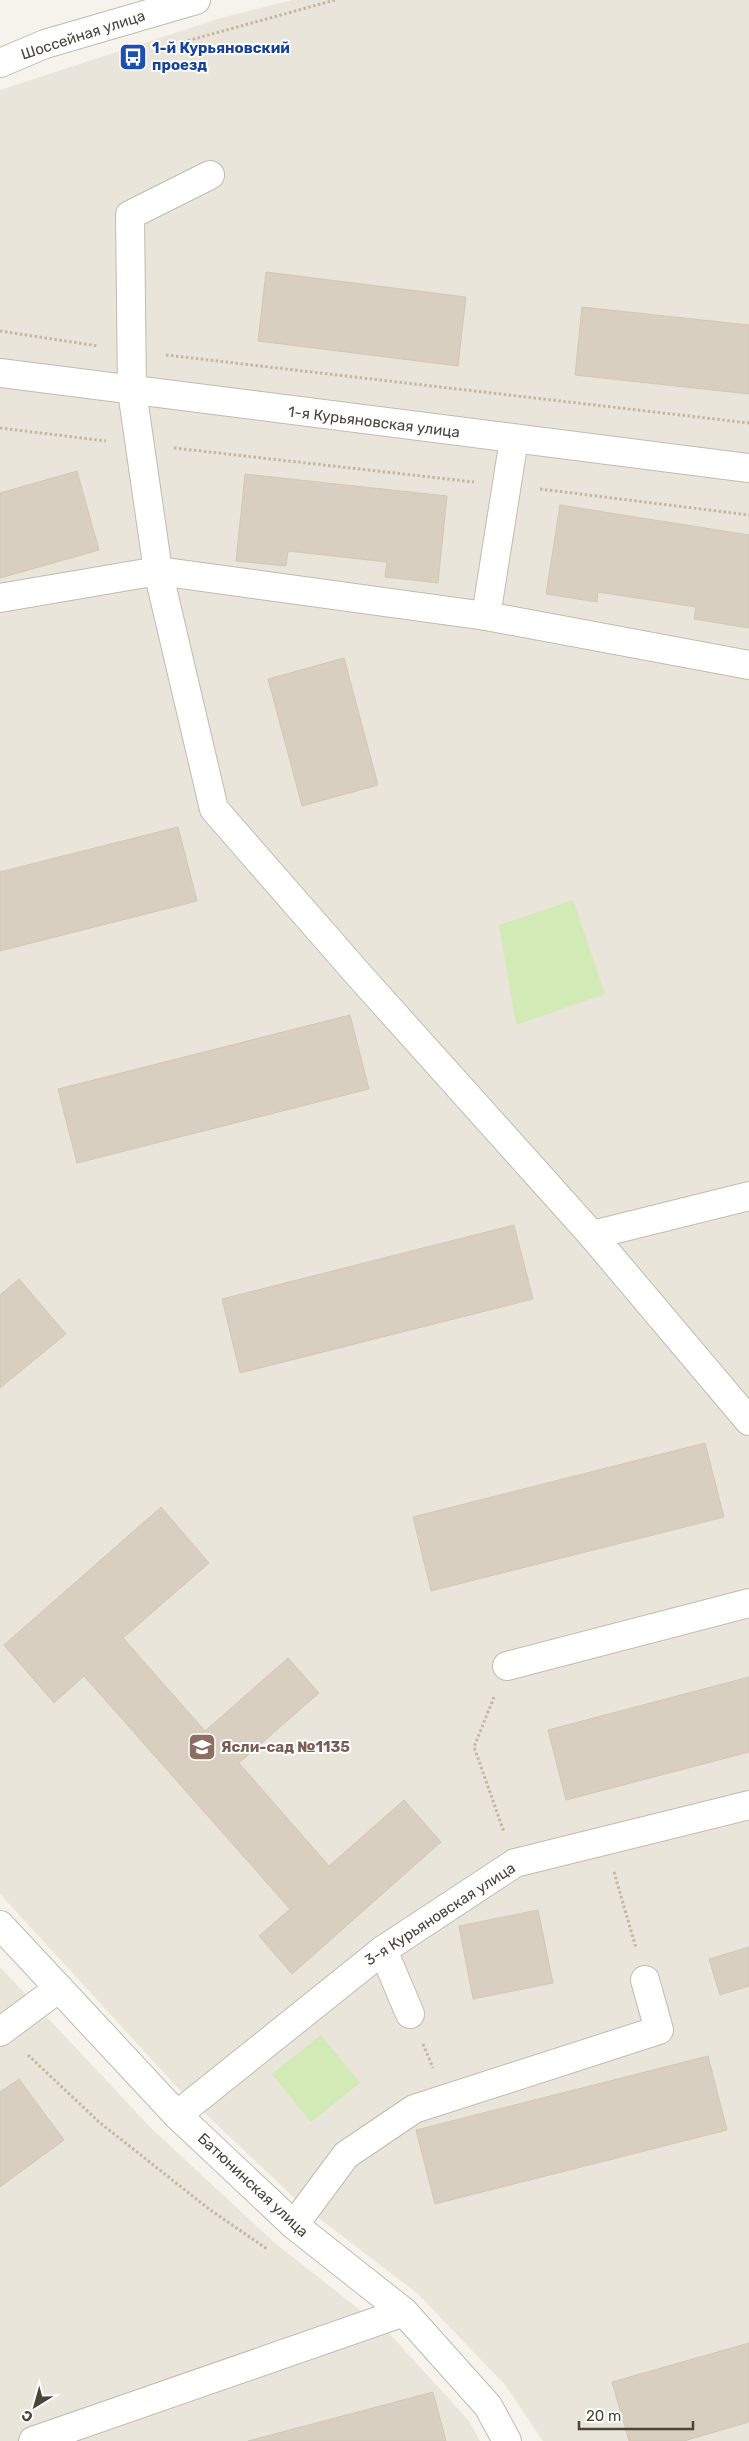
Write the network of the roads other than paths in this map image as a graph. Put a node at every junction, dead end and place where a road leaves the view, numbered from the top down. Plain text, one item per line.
1 (196, 0) edge
2 (0, 63) edge
3 (210, 175) dead end
4 (0, 374) edge
5 (132, 391) junction
6 (514, 439) junction
7 (749, 468) edge
8 (158, 571) junction
9 (0, 598) edge
10 (486, 616) junction
11 (749, 665) edge
12 (749, 1196) edge
13 (592, 1236) junction
14 (749, 1421) edge
15 (749, 1603) edge
16 (507, 1666) road end
17 (749, 1805) edge
18 (0, 1925) edge
19 (383, 1950) junction
20 (646, 1980) road end
21 (59, 1988) junction
22 (410, 2014) road end
23 (1, 2031) edge
24 (177, 2115) junction
25 (294, 2225) junction
26 (404, 2312) junction
27 (33, 2441) edge
28 (507, 2441) edge

1 - 2 street, Шоссейная улица
3 - 5 street
4 - 5 street, 1-я Курьяновская улица
5 - 6 street, 1-я Курьяновская улица
5 - 8 street
6 - 7 street, 1-я Курьяновская улица
6 - 10 street
8 - 9 street
8 - 10 street
8 - 13 street
10 - 11 street
12 - 13 street
13 - 14 street
15 - 16 street
17 - 19 street, 3-я Курьяновская улица
18 - 21 street, Батюнинская улица
19 - 22 street
19 - 24 street, 3-я Курьяновская улица
20 - 25 street
21 - 23 street
21 - 24 street, Батюнинская улица
24 - 25 street, Батюнинская улица
25 - 26 street, Батюнинская улица
26 - 27 street
26 - 28 street, Батюнинская улица

